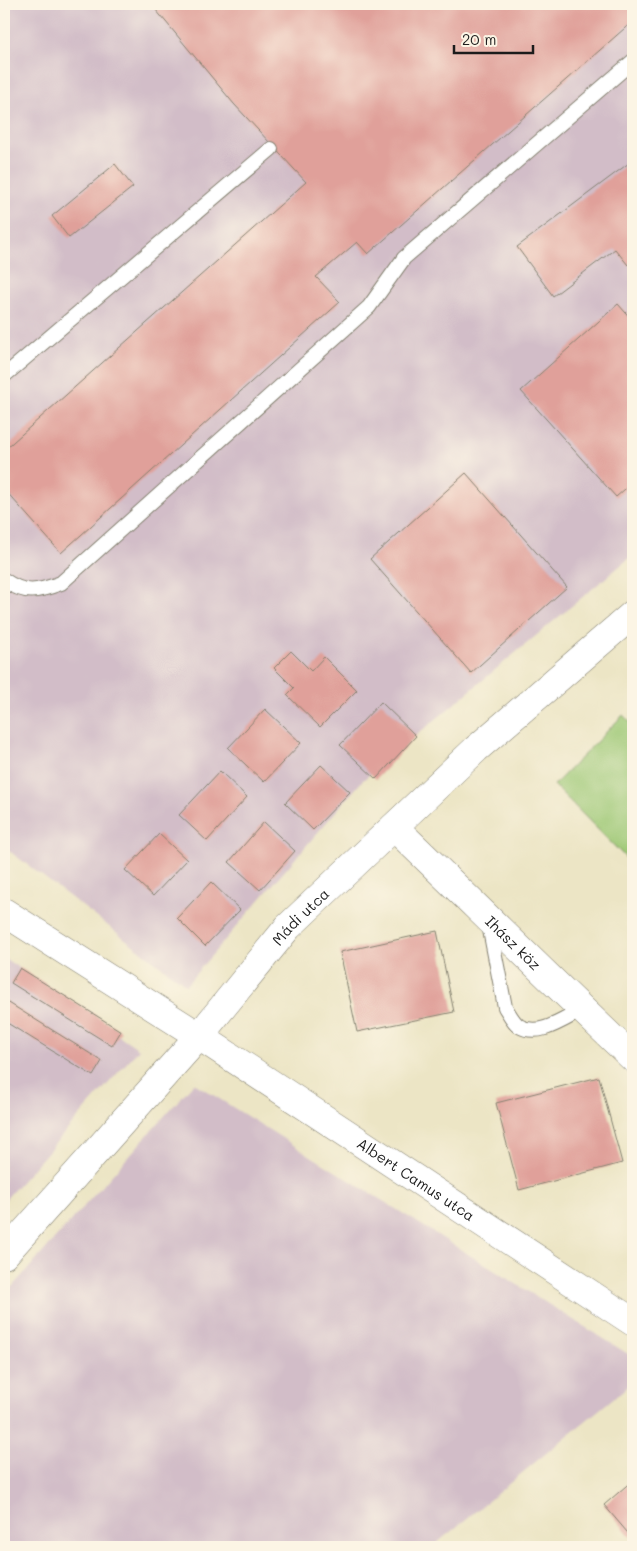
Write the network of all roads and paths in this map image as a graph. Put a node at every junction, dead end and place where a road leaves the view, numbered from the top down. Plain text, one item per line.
1 (633, 60) edge
2 (272, 149) dead end
3 (4, 376) edge
4 (4, 580) edge
5 (633, 614) edge
6 (394, 827) junction
7 (4, 912) edge
8 (488, 917) junction
9 (582, 1010) junction
10 (199, 1036) junction
11 (633, 1058) edge
12 (4, 1255) edge
13 (633, 1322) edge

1 - 4 lane
2 - 3 lane
5 - 6 street, Mádi utca
6 - 8 street, Ihász köz
6 - 10 street, Mádi utca
7 - 10 street, Albert Camus utca
8 - 9 street, Ihász köz
8 - 9 lane
9 - 11 street, Ihász köz
10 - 12 street, Mádi utca
10 - 13 street, Albert Camus utca

